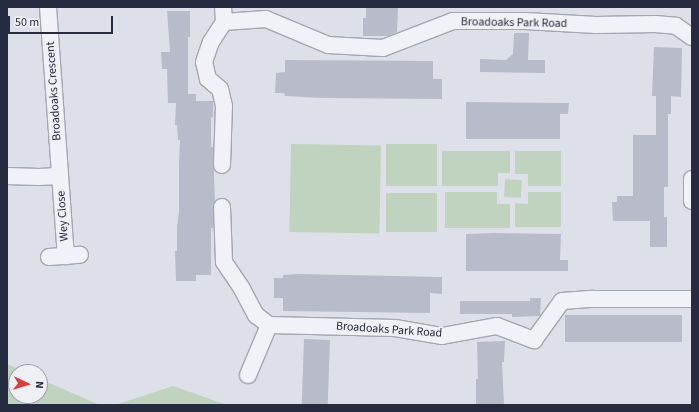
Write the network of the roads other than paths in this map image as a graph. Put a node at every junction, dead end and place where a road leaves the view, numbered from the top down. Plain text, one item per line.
1 (48, 7) edge
2 (224, 15) edge
3 (692, 36) edge
4 (222, 165) dead end
5 (7, 176) edge
6 (60, 176) junction
7 (692, 179) edge
8 (692, 201) edge
9 (222, 207) dead end
10 (49, 257) dead end
11 (692, 298) edge
12 (269, 325) junction
13 (248, 375) dead end

1 - 6 street, Broadoaks Crescent
2 - 3 street, Broadoaks Park Road
2 - 4 street, Broadoaks Park Road
5 - 6 street
6 - 10 street, Wey Close
7 - 8 street
9 - 12 street
11 - 12 street, Broadoaks Park Road
12 - 13 street

